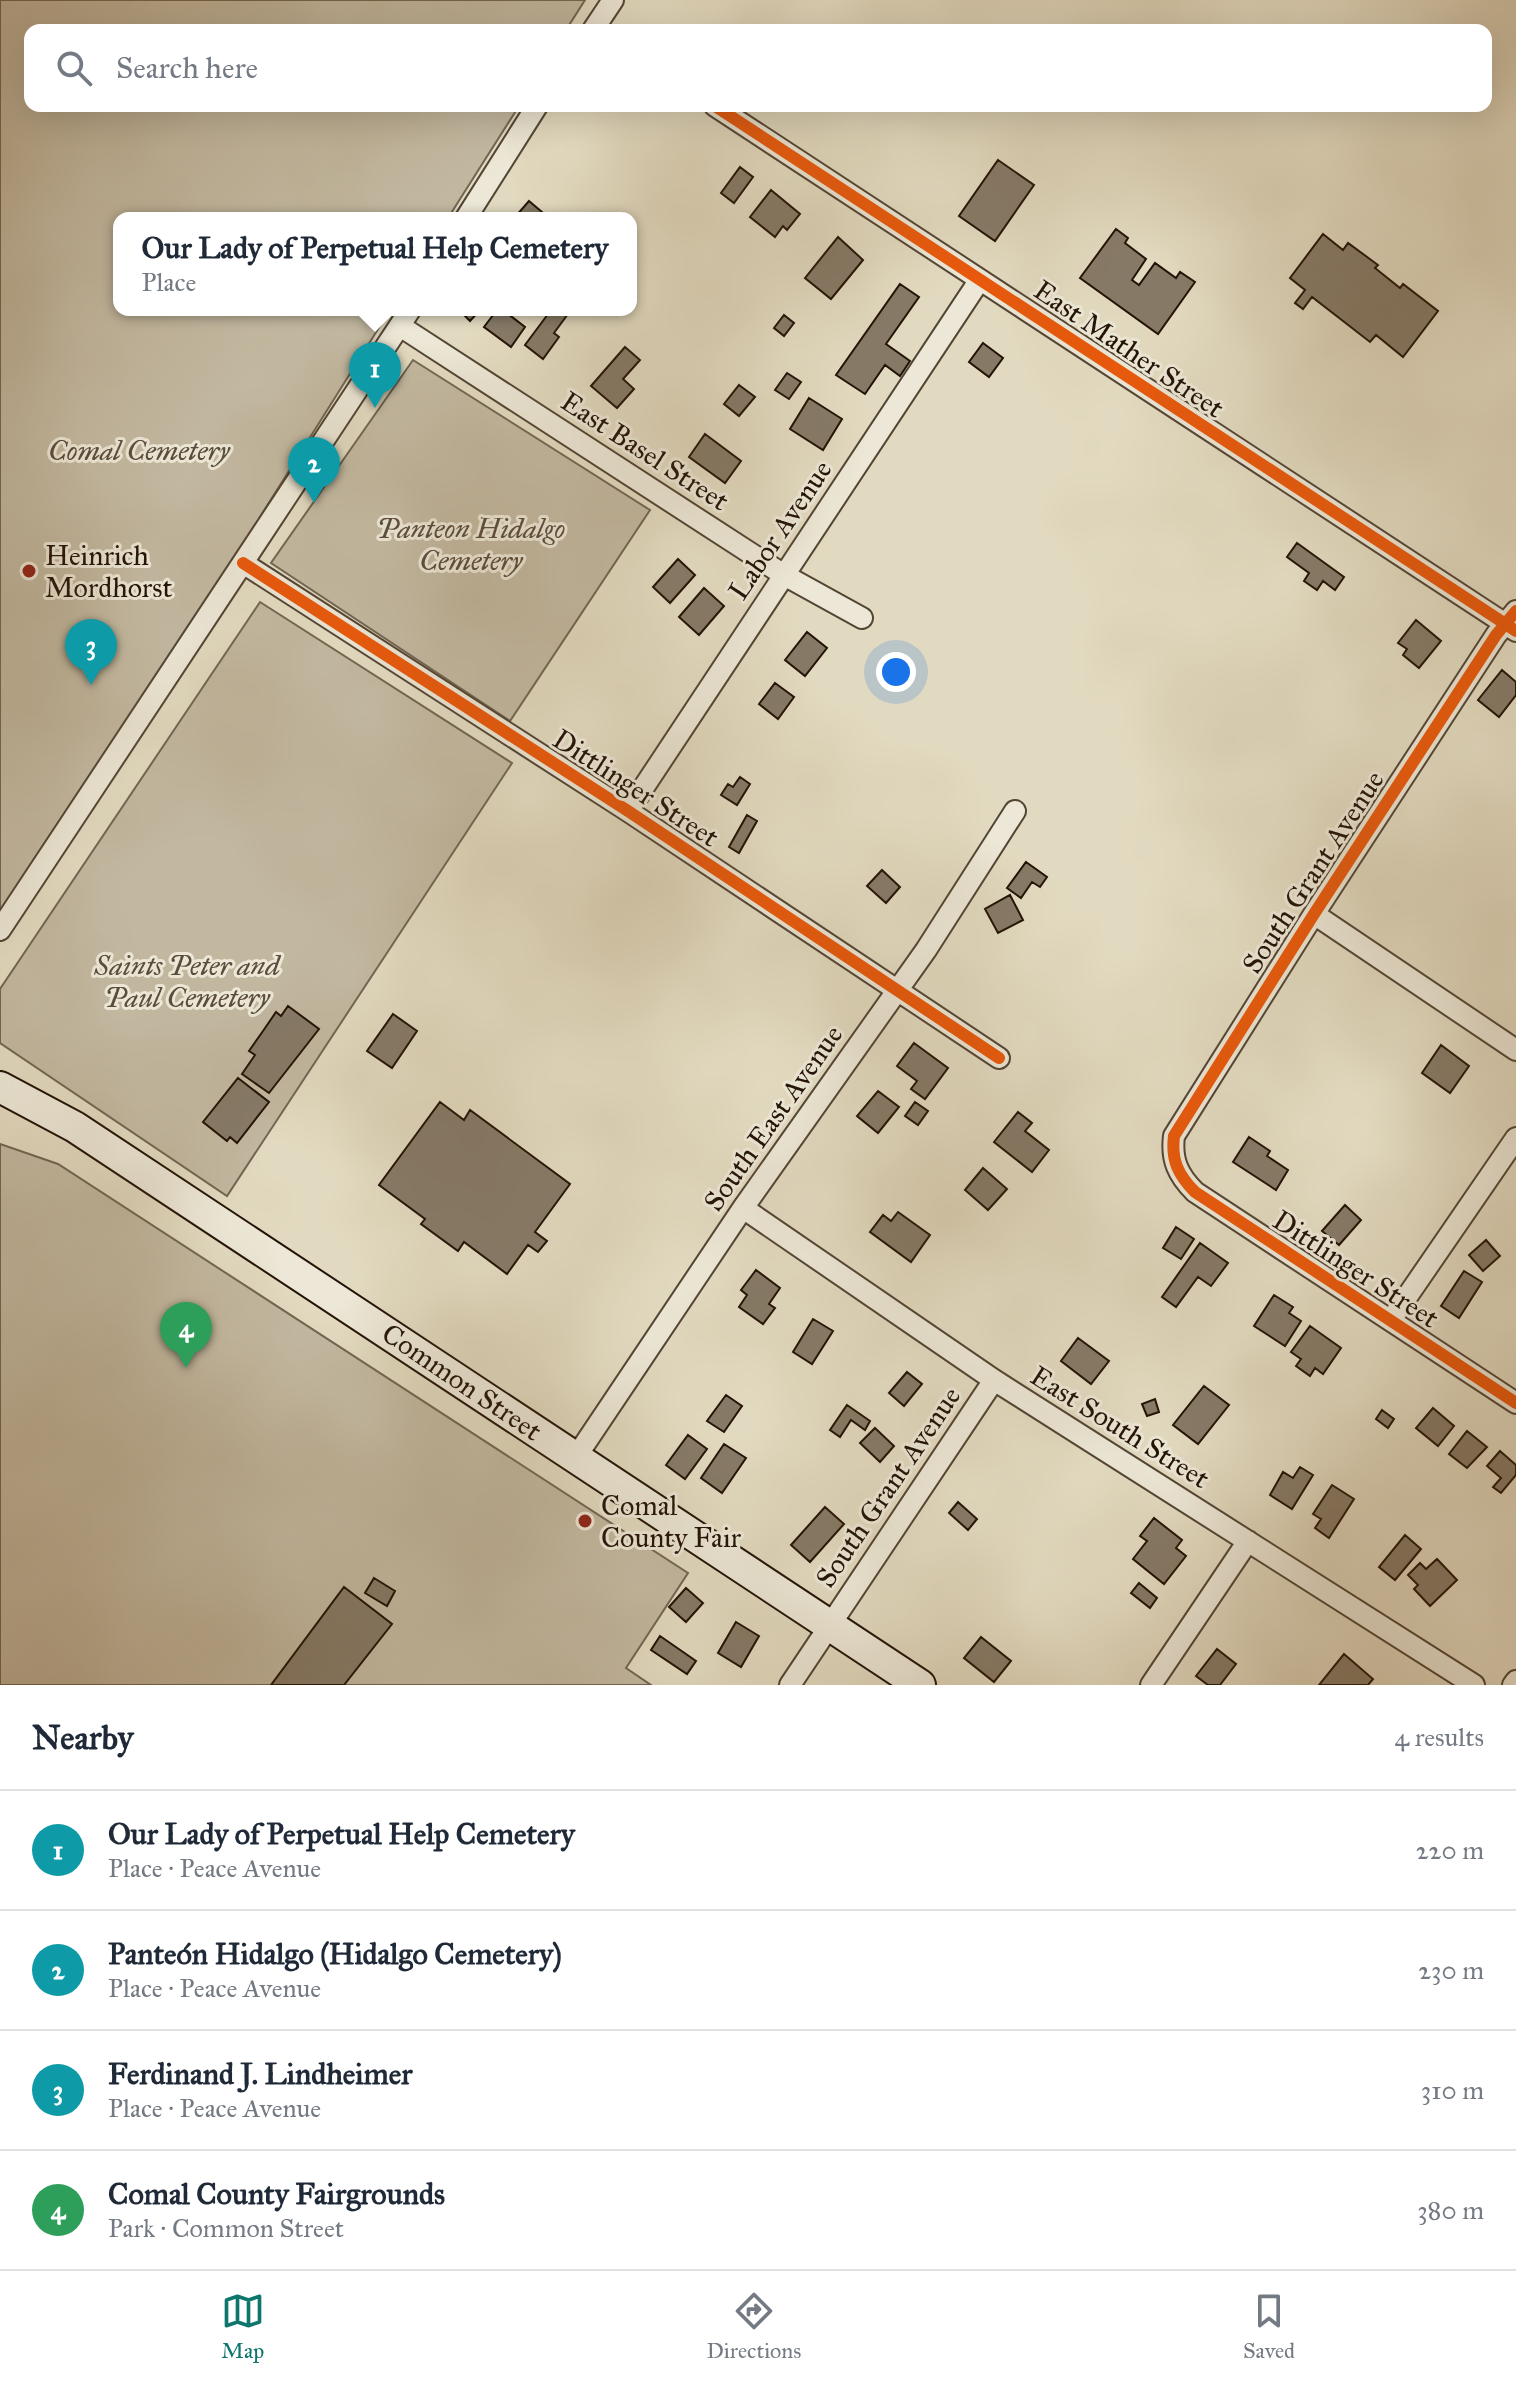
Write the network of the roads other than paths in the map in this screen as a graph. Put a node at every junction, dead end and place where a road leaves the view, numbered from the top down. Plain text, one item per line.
1 (613, 0) edge
2 (598, 24) edge
3 (533, 112) edge
4 (724, 112) edge
5 (470, 212) edge
6 (979, 281) junction
7 (405, 318) edge
8 (243, 563) junction
9 (784, 575) junction
10 (862, 618) dead end
11 (1512, 621) edge
12 (628, 811) junction
13 (1015, 811) dead end
14 (1314, 914) junction
15 (0, 930) edge
16 (897, 991) junction
17 (1516, 1050) edge
18 (999, 1058) dead end
19 (0, 1087) edge
20 (1516, 1138) edge
21 (1176, 1168) joint
22 (743, 1208) junction
23 (1391, 1320) junction
24 (994, 1380) junction
25 (1516, 1403) edge
26 (576, 1457) junction
27 (1248, 1541) junction
28 (829, 1624) junction
29 (790, 1685) edge
30 (920, 1685) edge
31 (1151, 1685) edge
32 (1474, 1685) edge

1 - 2 street
3 - 5 street
4 - 6 street, East Mather Street
6 - 9 street, Labor Avenue
6 - 11 street, East Mather Street
7 - 8 street
7 - 9 street, East Basel Street
8 - 12 street, Dittlinger Street
8 - 15 street
9 - 10 street, East Basel Street
9 - 12 street, Labor Avenue
11 - 14 street, South Grant Avenue
12 - 16 street, Dittlinger Street
13 - 16 street, South East Avenue
14 - 17 street
14 - 21 street, South Grant Avenue
16 - 18 street, Dittlinger Street
16 - 22 street, South East Avenue
19 - 26 main road, Common Street
20 - 23 street
21 - 23 street, Dittlinger Street
22 - 24 street, East South Street
22 - 26 street, South East Avenue
23 - 25 street, Dittlinger Street
24 - 27 street, East South Street
24 - 28 street, South Grant Avenue
26 - 28 main road, Common Street
27 - 31 street
27 - 32 street, East South Street
28 - 29 street, South Grant Avenue
28 - 30 main road, Common Street

